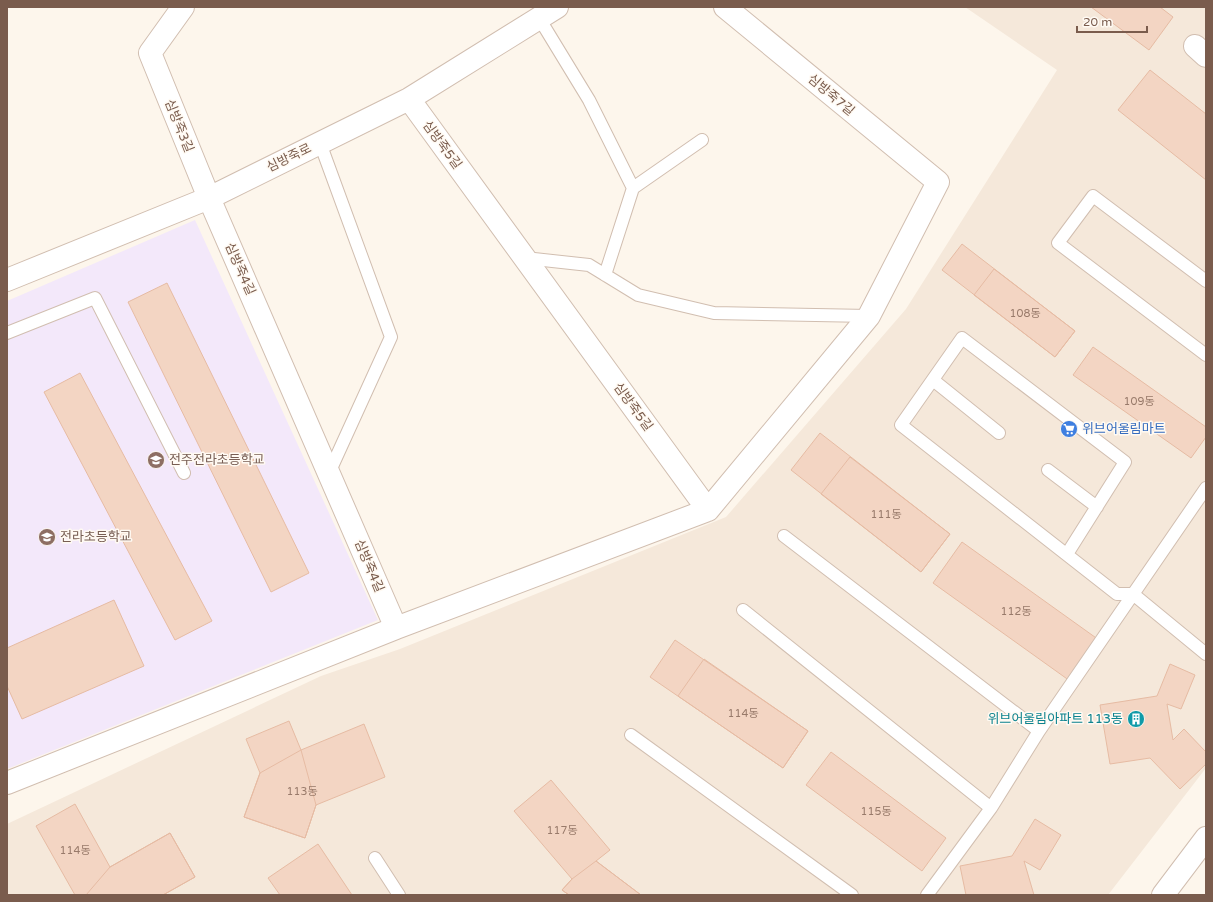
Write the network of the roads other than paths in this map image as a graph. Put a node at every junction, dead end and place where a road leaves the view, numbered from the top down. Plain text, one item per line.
1 (183, 7) edge
2 (725, 7) edge
3 (548, 13) edge
4 (409, 99) junction
5 (702, 140) dead end
6 (320, 143) junction
7 (632, 188) junction
8 (209, 198) junction
9 (525, 258) junction
10 (605, 275) junction
11 (7, 280) edge
12 (1206, 281) edge
13 (869, 316) junction
14 (7, 333) edge
15 (1206, 355) edge
16 (933, 380) junction
17 (999, 433) dead end
18 (1048, 470) dead end
19 (184, 472) dead end
20 (329, 473) junction
21 (1206, 488) edge
22 (1097, 507) junction
23 (708, 510) junction
24 (784, 536) dead end
25 (1067, 554) junction
26 (1133, 594) junction
27 (743, 610) dead end
28 (396, 628) junction
29 (1206, 654) edge
30 (1039, 731) junction
31 (631, 735) dead end
32 (7, 783) edge
33 (991, 808) junction
34 (1206, 838) edge
35 (375, 858) dead end
36 (399, 895) edge
37 (852, 895) edge
38 (927, 895) edge
39 (1163, 895) edge

1 - 8 street, 심방죽3길
2 - 13 street, 심방죽7길
3 - 4 street, 심방죽로
3 - 7 lane
4 - 6 street, 심방죽로
4 - 9 street, 심방죽5길
5 - 7 lane
6 - 8 street, 심방죽로
6 - 20 lane
7 - 10 lane
8 - 11 street, 심방죽로
8 - 20 street, 심방죽4길
9 - 10 lane
9 - 23 street, 심방죽5길
10 - 13 lane
12 - 15 lane
13 - 23 street
14 - 19 lane
16 - 17 lane
16 - 22 lane
16 - 25 lane
18 - 22 lane
20 - 28 street, 심방죽4길
21 - 26 lane
22 - 25 lane
23 - 28 street
24 - 30 lane
25 - 26 lane
26 - 29 lane
26 - 30 lane
27 - 33 lane
28 - 32 street
30 - 33 lane
31 - 37 lane
33 - 38 lane
34 - 39 street
35 - 36 lane

